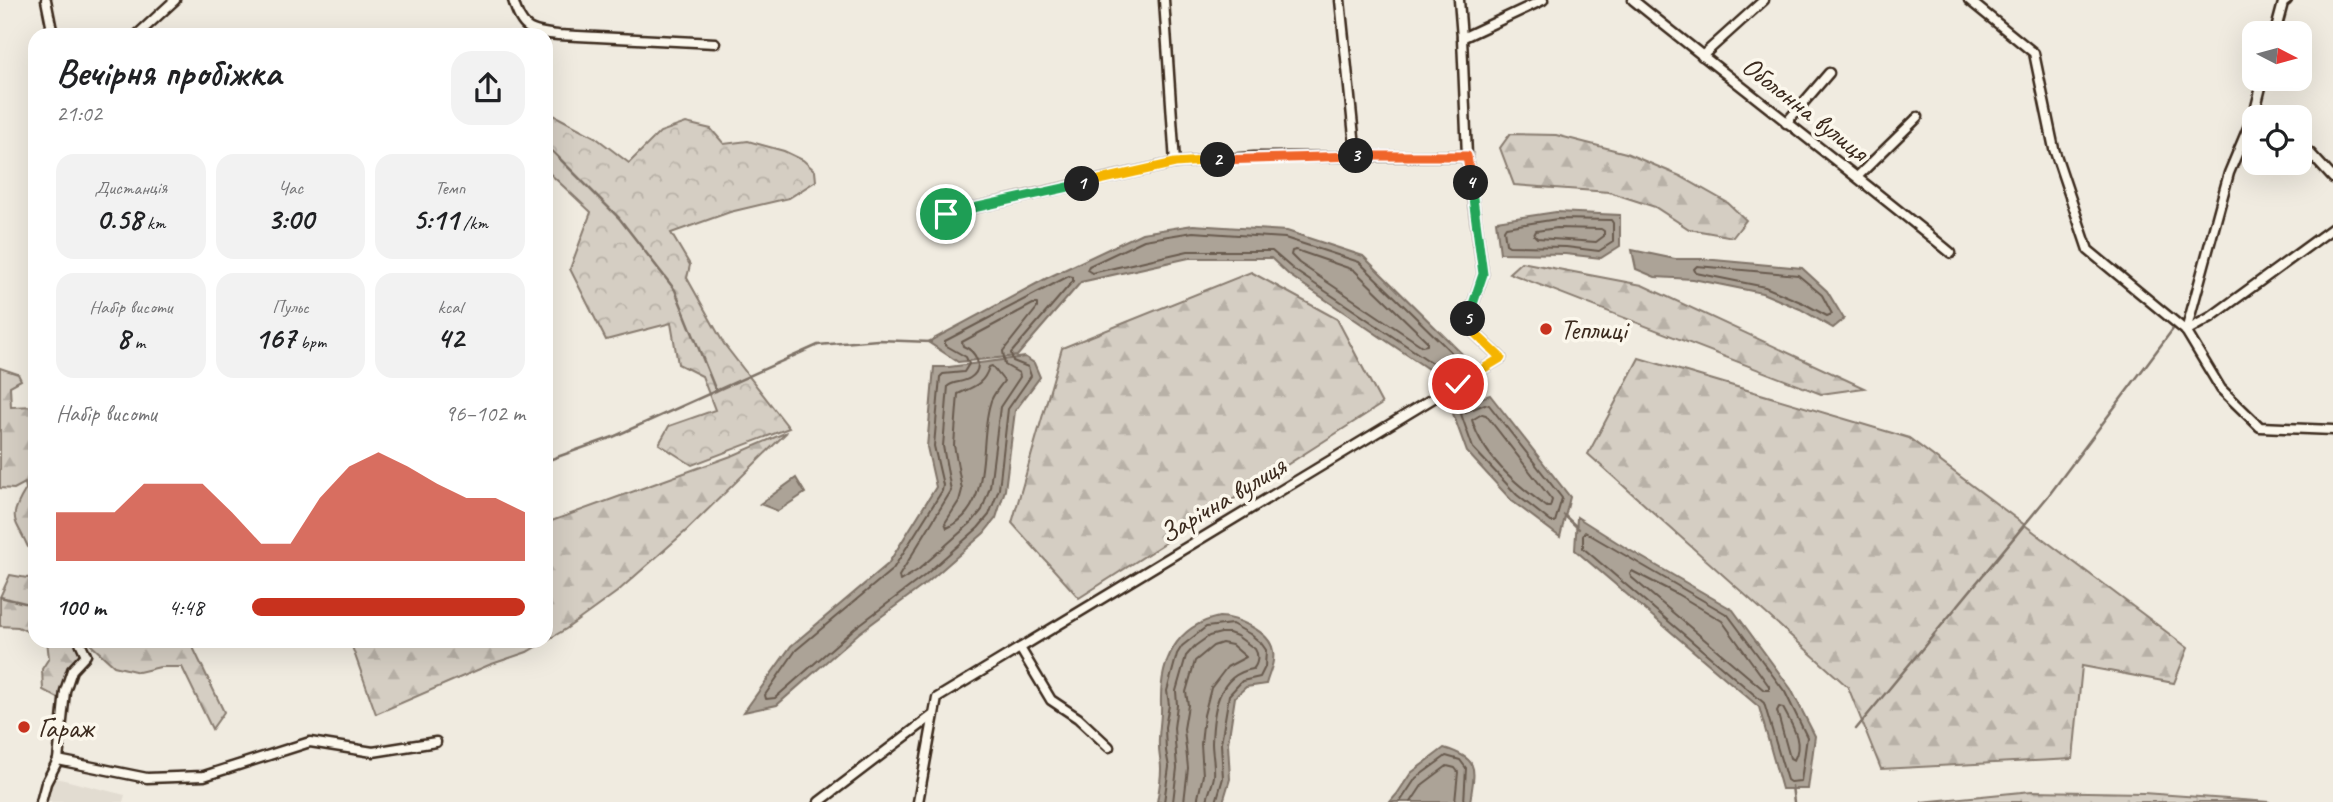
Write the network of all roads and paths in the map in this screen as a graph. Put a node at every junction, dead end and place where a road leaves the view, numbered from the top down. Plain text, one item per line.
1 (46, 0) edge
2 (175, 0) edge
3 (513, 0) edge
4 (1164, 0) edge
5 (1340, 0) edge
6 (1459, 0) edge
7 (1543, 0) edge
8 (1633, 0) edge
9 (1764, 0) edge
10 (1969, 0) edge
11 (2287, 0) edge
12 (2278, 21) edge
13 (52, 28) edge
14 (145, 28) edge
15 (529, 28) edge
16 (553, 34) edge
17 (1462, 38) junction
18 (715, 43) dead end
19 (1702, 56) junction
20 (1829, 73) dead end
21 (1918, 117) dead end
22 (1786, 123) junction
23 (2242, 142) edge
24 (1356, 156) junction
25 (1467, 156) junction
26 (2312, 157) edge
27 (1175, 163) junction
28 (1858, 176) junction
29 (2333, 178) edge
30 (946, 214) dead end
31 (2333, 228) edge
32 (1951, 253) dead end
33 (2186, 331) junction
34 (1458, 384) dead end
35 (1447, 390) dead end
36 (2333, 430) edge
37 (83, 648) edge
38 (1020, 648) junction
39 (932, 716) junction
40 (436, 742) dead end
41 (1109, 747) dead end
42 (58, 760) junction
43 (41, 802) edge
44 (819, 802) edge
45 (918, 802) edge

1 - 13 street
2 - 14 street
3 - 15 street
4 - 27 street
5 - 24 street
6 - 17 street
7 - 17 street
8 - 19 street, Оболонна вулиця
9 - 19 street
10 - 33 street
11 - 12 street
16 - 18 street
17 - 25 street
19 - 22 street, Оболонна вулиця
20 - 22 street
21 - 28 street
22 - 28 street, Оболонна вулиця
23 - 33 street
24 - 25 street
24 - 27 street
25 - 34 street
26 - 29 street
27 - 30 street
28 - 32 street, Оболонна вулиця
31 - 33 street
33 - 36 street
35 - 38 street, Зарічна вулиця
37 - 42 street
38 - 39 street, Зарічна вулиця
38 - 41 street
39 - 44 street
39 - 45 street, Зарічна вулиця
40 - 42 street
42 - 43 street

